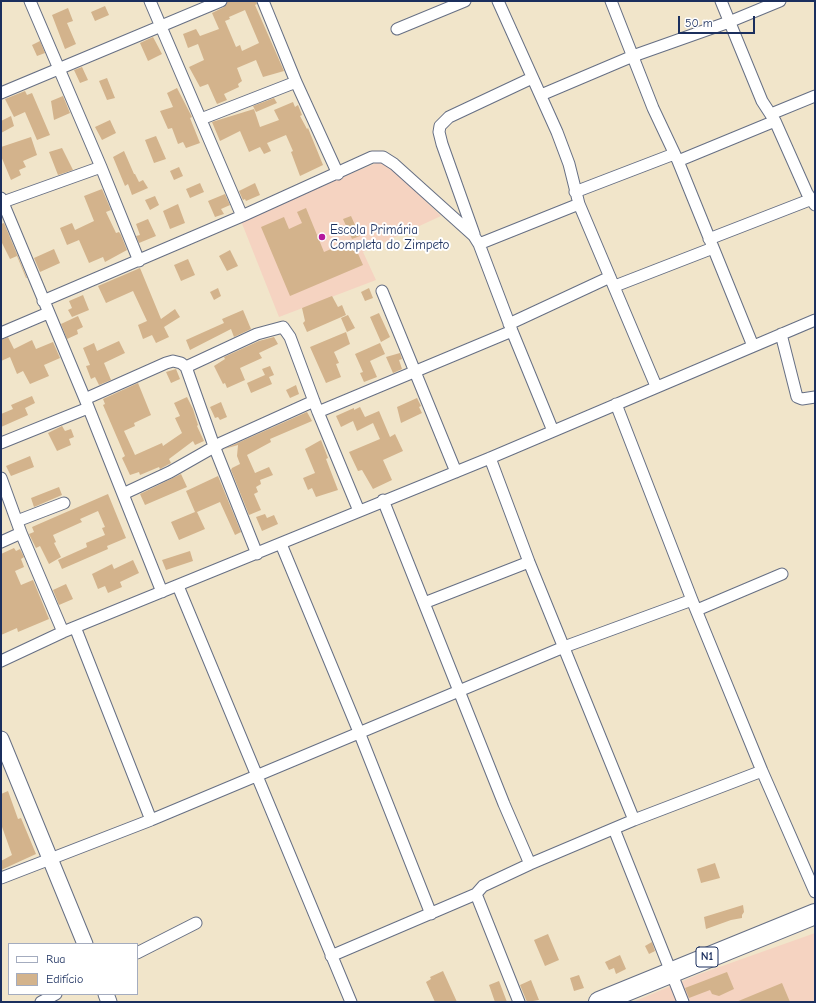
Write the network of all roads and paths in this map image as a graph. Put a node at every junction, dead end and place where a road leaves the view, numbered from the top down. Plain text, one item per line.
1 (30, 1) edge
2 (150, 1) edge
3 (221, 1) edge
4 (263, 1) edge
5 (465, 1) edge
6 (498, 1) edge
7 (611, 1) edge
8 (721, 1) edge
9 (780, 1) edge
10 (728, 22) junction
11 (161, 27) junction
12 (398, 29) dead end
13 (633, 56) junction
14 (58, 69) junction
15 (532, 78) junction
16 (296, 82) junction
17 (1, 93) edge
18 (541, 95) junction
19 (815, 96) edge
20 (773, 118) junction
21 (201, 119) junction
22 (676, 158) junction
23 (101, 167) junction
24 (338, 174) junction
25 (575, 192) junction
26 (2, 200) edge
27 (579, 204) junction
28 (814, 204) edge
29 (242, 216) junction
30 (477, 240) junction
31 (711, 244) junction
32 (139, 261) junction
33 (612, 281) junction
34 (382, 290) dead end
35 (43, 301) junction
36 (48, 313) junction
37 (815, 320) edge
38 (510, 328) junction
39 (1, 333) edge
40 (781, 334) junction
41 (753, 346) junction
42 (186, 367) junction
43 (414, 370) junction
44 (656, 386) junction
45 (815, 397) edge
46 (314, 401) junction
47 (87, 404) junction
48 (616, 404) junction
49 (318, 412) junction
50 (553, 431) junction
51 (1, 443) edge
52 (214, 446) junction
53 (490, 458) junction
54 (456, 472) junction
55 (1, 478) edge
56 (122, 494) junction
57 (383, 500) junction
58 (64, 503) dead end
59 (359, 511) junction
60 (17, 521) junction
61 (21, 533) junction
62 (1, 542) edge
63 (281, 544) junction
64 (257, 554) junction
65 (529, 562) junction
66 (782, 574) dead end
67 (178, 586) junction
68 (162, 592) junction
69 (424, 603) junction
70 (694, 605) junction
71 (75, 627) junction
72 (63, 632) junction
73 (564, 647) junction
74 (1, 661) edge
75 (460, 690) junction
76 (359, 732) junction
77 (1, 739) edge
78 (762, 771) junction
79 (256, 775) junction
80 (151, 820) junction
81 (634, 820) junction
82 (614, 829) junction
83 (50, 860) junction
84 (530, 864) junction
85 (1, 878) edge
86 (815, 892) edge
87 (476, 894) junction
88 (431, 914) junction
89 (815, 914) edge
90 (196, 923) dead end
91 (85, 943) edge
92 (138, 952) edge
93 (331, 956) junction
94 (670, 972) junction
95 (54, 995) edge
96 (41, 1002) edge
97 (351, 1002) edge
98 (519, 1002) edge
99 (599, 1002) edge
100 (683, 1002) edge

1 - 14 street
2 - 11 street
3 - 11 street
4 - 16 street
5 - 12 street
6 - 15 street
7 - 13 street
8 - 10 street
9 - 10 street
10 - 13 street
10 - 20 street
11 - 14 street
11 - 21 street
13 - 18 street
13 - 22 street
14 - 17 street
14 - 23 street
15 - 18 street
15 - 30 street
16 - 21 street
16 - 24 street
18 - 25 street
19 - 20 street
20 - 22 street
20 - 28 street
21 - 29 street
22 - 25 street
22 - 31 street
23 - 26 street
23 - 32 street
24 - 29 street
24 - 30 street
25 - 27 street
26 - 35 street
27 - 30 street
27 - 33 street
28 - 31 street
29 - 32 street
30 - 38 street
31 - 33 street
31 - 41 street
32 - 35 street
33 - 38 street
33 - 44 street
34 - 43 street
35 - 36 street
36 - 39 street
36 - 47 street
37 - 40 street
38 - 43 street
38 - 50 street
40 - 41 street
40 - 45 street
41 - 44 street
42 - 46 street
42 - 47 street
42 - 52 street
43 - 49 street
43 - 54 street
44 - 48 street
46 - 49 street
46 - 52 street
47 - 51 street
47 - 56 street
48 - 50 street
48 - 70 street
49 - 59 street
50 - 53 street
52 - 56 street
52 - 64 street
53 - 54 street
53 - 65 street
54 - 57 street
55 - 60 street
56 - 68 street
57 - 59 street
57 - 69 street
58 - 60 street
59 - 63 street
60 - 61 street
61 - 62 street
61 - 72 street
63 - 64 street
63 - 76 street
64 - 67 street
65 - 69 street
65 - 73 street
66 - 70 street
67 - 68 street
67 - 79 street
68 - 71 street
69 - 75 street
70 - 73 street
70 - 78 street
71 - 72 street
71 - 80 street
72 - 74 street
73 - 75 street
73 - 81 street
75 - 76 street
75 - 84 street
76 - 79 street
76 - 88 street
77 - 83 street
78 - 81 street
78 - 86 street
79 - 80 street
79 - 93 street
80 - 83 street
81 - 82 street
82 - 84 street
82 - 94 street
83 - 85 street
83 - 91 street
84 - 87 street
87 - 88 street
87 - 98 street
88 - 93 street
89 - 94 highway, N1
90 - 92 street
93 - 97 street
94 - 99 highway, N1
94 - 100 street
95 - 96 street

